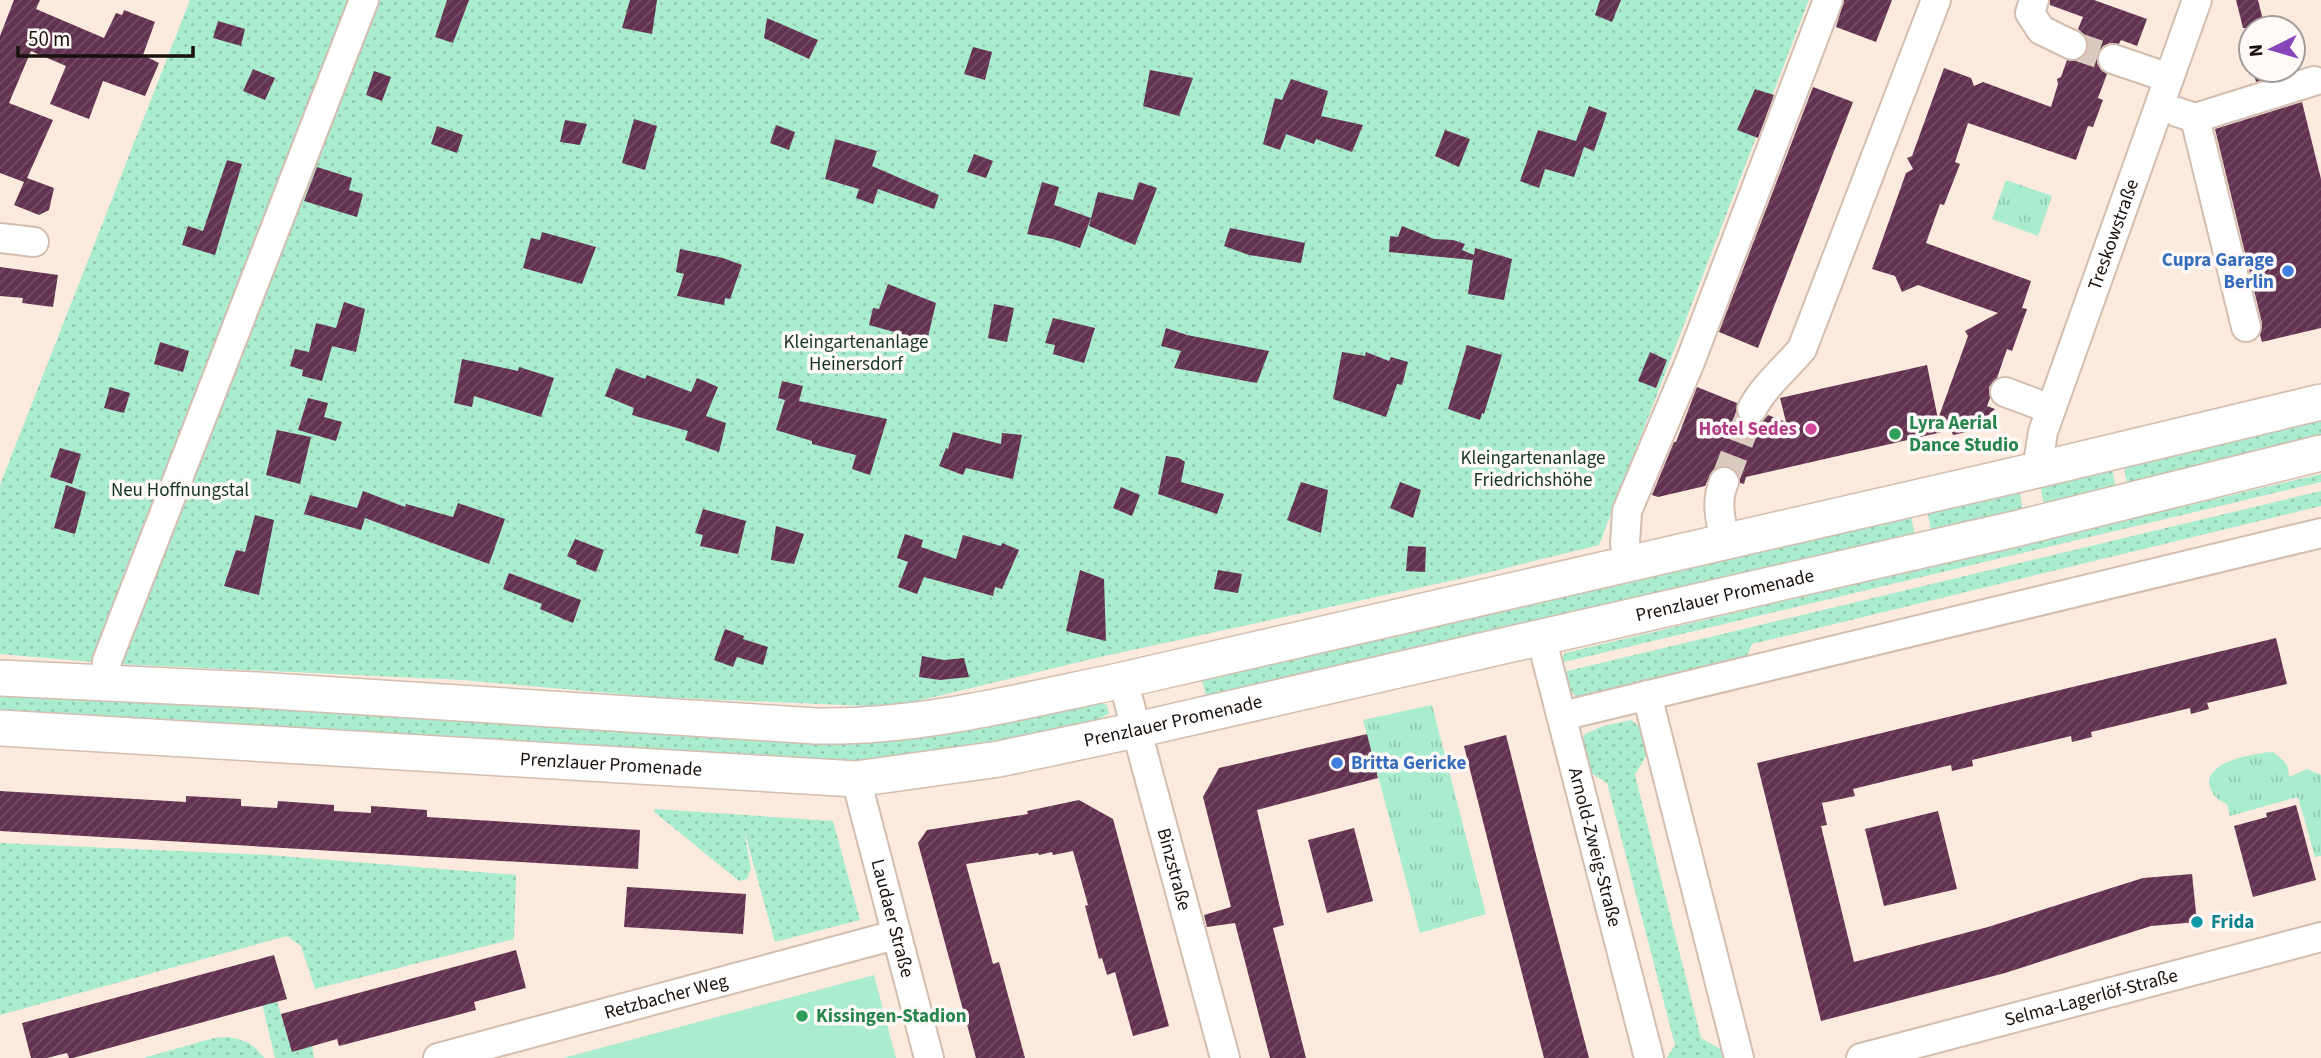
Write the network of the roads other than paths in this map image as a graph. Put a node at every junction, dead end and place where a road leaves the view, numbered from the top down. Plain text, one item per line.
1 (364, 0) edge
2 (1828, 0) edge
3 (1936, 0) edge
4 (2034, 0) edge
5 (2197, 0) edge
6 (2072, 45) tunnel mouth
7 (2113, 59) tunnel mouth
8 (2169, 78) junction
9 (2314, 81) dead end
10 (2159, 106) junction
11 (2195, 118) junction
12 (0, 238) edge
13 (34, 242) dead end
14 (2246, 327) dead end
15 (2005, 392) dead end
16 (2321, 402) edge
17 (1752, 409) tunnel mouth
18 (2051, 409) junction
19 (2321, 453) edge
20 (2037, 470) junction
21 (1724, 482) tunnel mouth
22 (2321, 533) edge
23 (1725, 542) junction
24 (1629, 564) junction
25 (1541, 637) junction
26 (0, 678) edge
27 (1123, 680) junction
28 (104, 683) junction
29 (1647, 695) junction
30 (1562, 716) junction
31 (0, 728) edge
32 (1136, 730) junction
33 (856, 779) junction
34 (895, 935) junction
35 (2321, 937) edge
36 (438, 1058) edge
37 (929, 1058) edge
38 (1225, 1058) edge
39 (1648, 1058) edge
40 (1739, 1058) edge
41 (1861, 1058) edge

1 - 28 street
2 - 24 street
3 - 17 street
4 - 6 street
5 - 8 street, Treskowstraße
7 - 8 street
8 - 10 street, Treskowstraße
9 - 11 street
10 - 11 street
10 - 18 street, Treskowstraße
11 - 14 street
12 - 13 street
15 - 18 street
16 - 20 main road
18 - 20 street, Treskowstraße
19 - 25 main road, Prenzlauer Promenade
20 - 23 main road
21 - 23 street
22 - 29 street
23 - 24 main road
24 - 27 main road
25 - 30 street, Arnold-Zweig-Straße
25 - 32 main road, Prenzlauer Promenade
26 - 28 main road
27 - 28 main road
27 - 32 street, Binzstraße
29 - 30 street
29 - 40 street
30 - 39 street, Arnold-Zweig-Straße
31 - 33 main road, Prenzlauer Promenade
32 - 33 main road, Prenzlauer Promenade
32 - 38 street, Binzstraße
33 - 34 street, Laudaer Straße
34 - 36 street, Retzbacher Weg
34 - 37 street, Laudaer Straße
35 - 41 street, Selma-Lagerlöf-Straße

